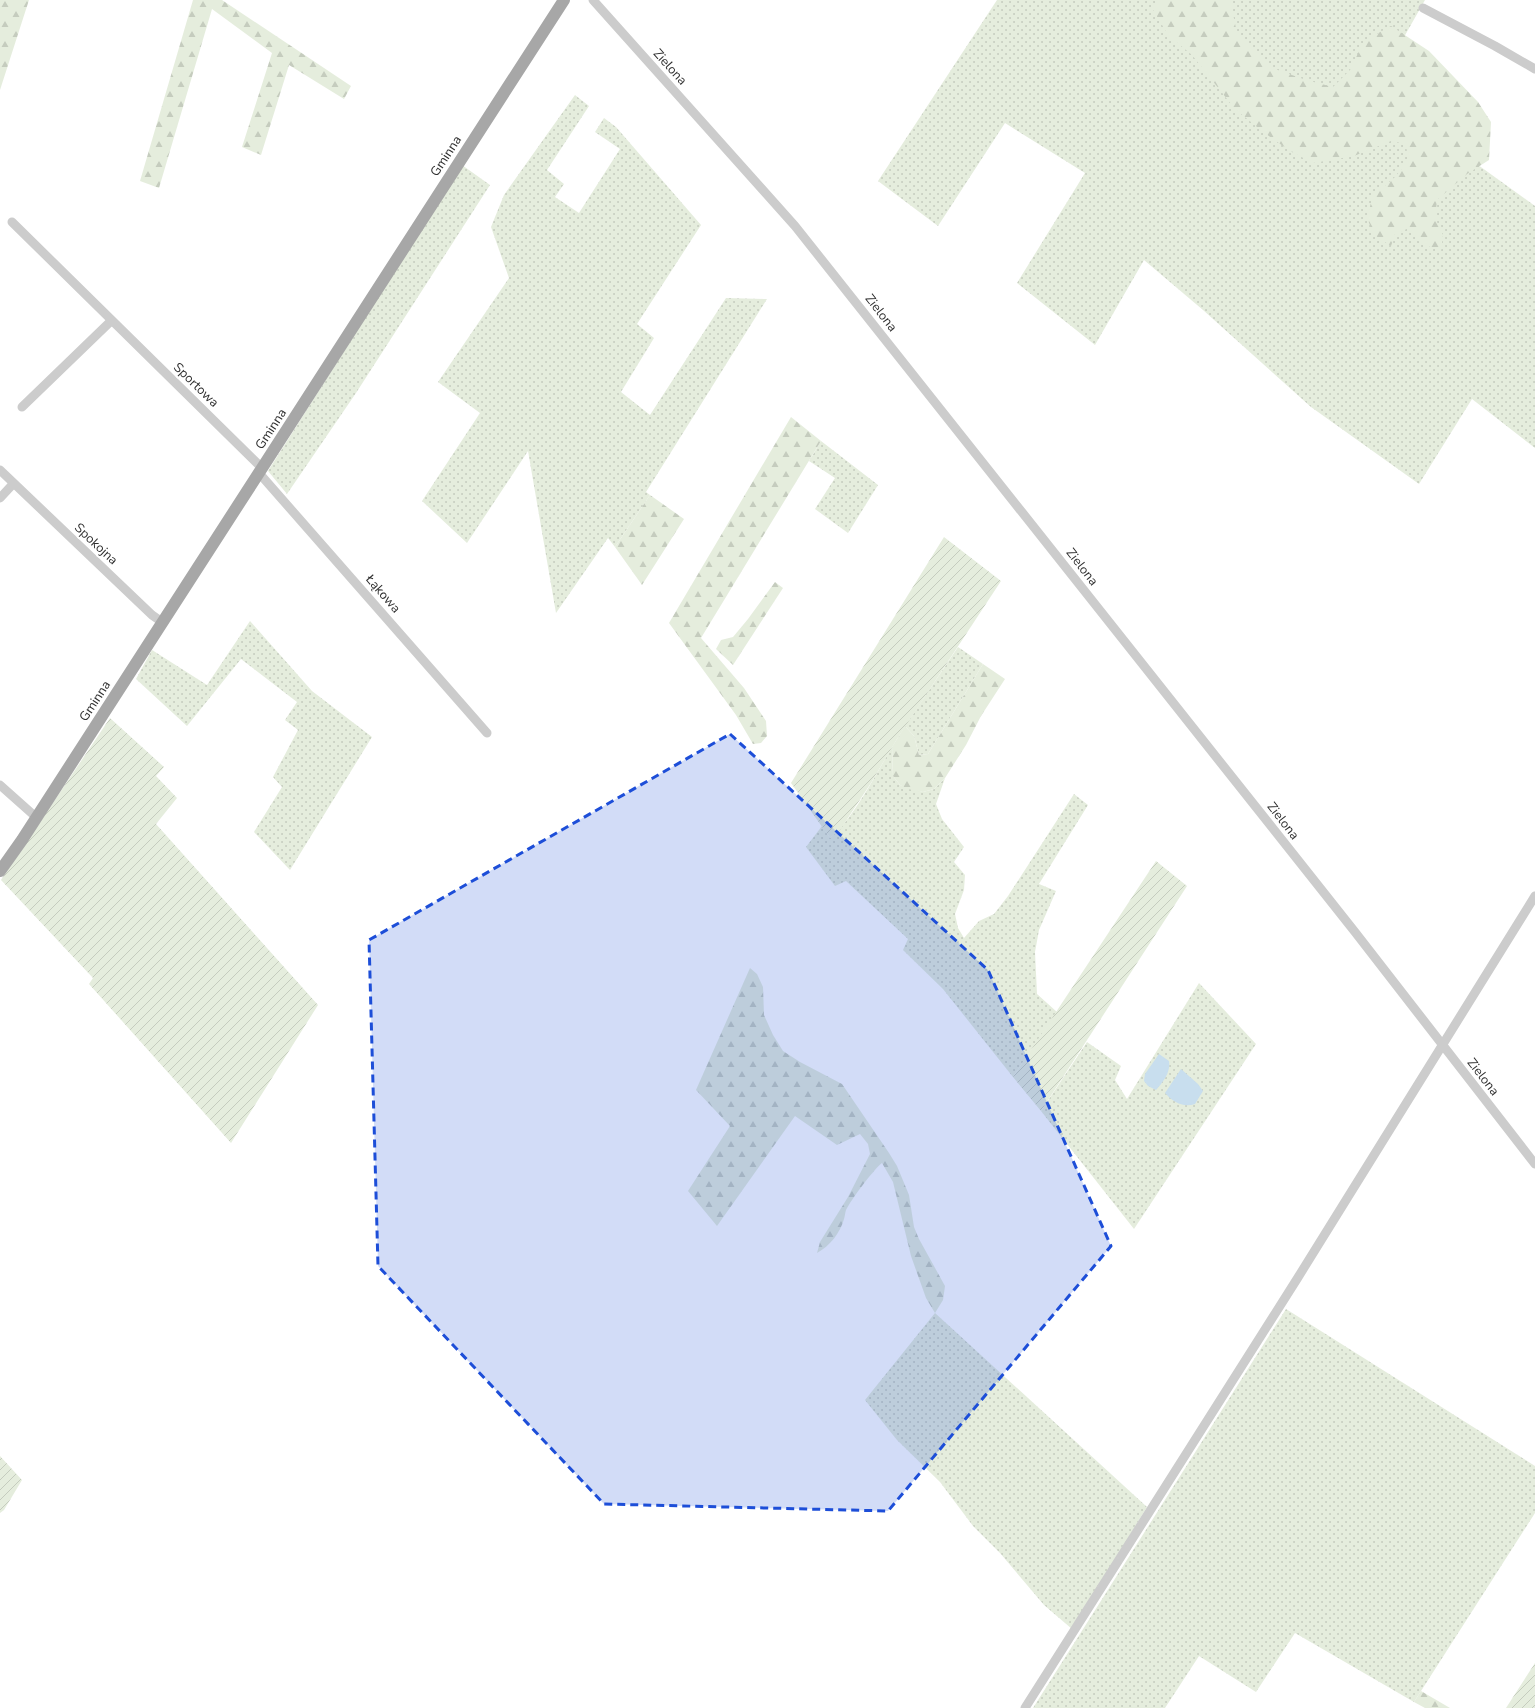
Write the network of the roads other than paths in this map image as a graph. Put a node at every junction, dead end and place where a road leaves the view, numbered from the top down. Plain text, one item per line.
1 (564, 0) edge
2 (593, 0) edge
3 (1423, 8) dead end
4 (1535, 69) edge
5 (12, 222) dead end
6 (111, 321) junction
7 (22, 407) dead end
8 (0, 470) edge
9 (260, 471) junction
10 (13, 484) junction
11 (0, 498) edge
12 (162, 622) junction
13 (487, 733) dead end
14 (0, 785) edge
15 (37, 818) junction
16 (0, 871) edge
17 (1535, 896) edge
18 (1443, 1046) junction
19 (1535, 1164) edge
20 (1024, 1708) edge

1 - 9 main road, Gminna
2 - 18 street, Zielona
3 - 4 street
5 - 6 street, Sportowa
6 - 7 street
6 - 9 street, Sportowa
8 - 10 street, Spokojna
9 - 12 main road, Gminna
9 - 13 street, Łąkowa
10 - 11 street
10 - 12 street, Spokojna
12 - 15 main road, Gminna
14 - 15 street
15 - 16 main road, Gminna
17 - 18 street
18 - 19 street, Zielona
18 - 20 street

